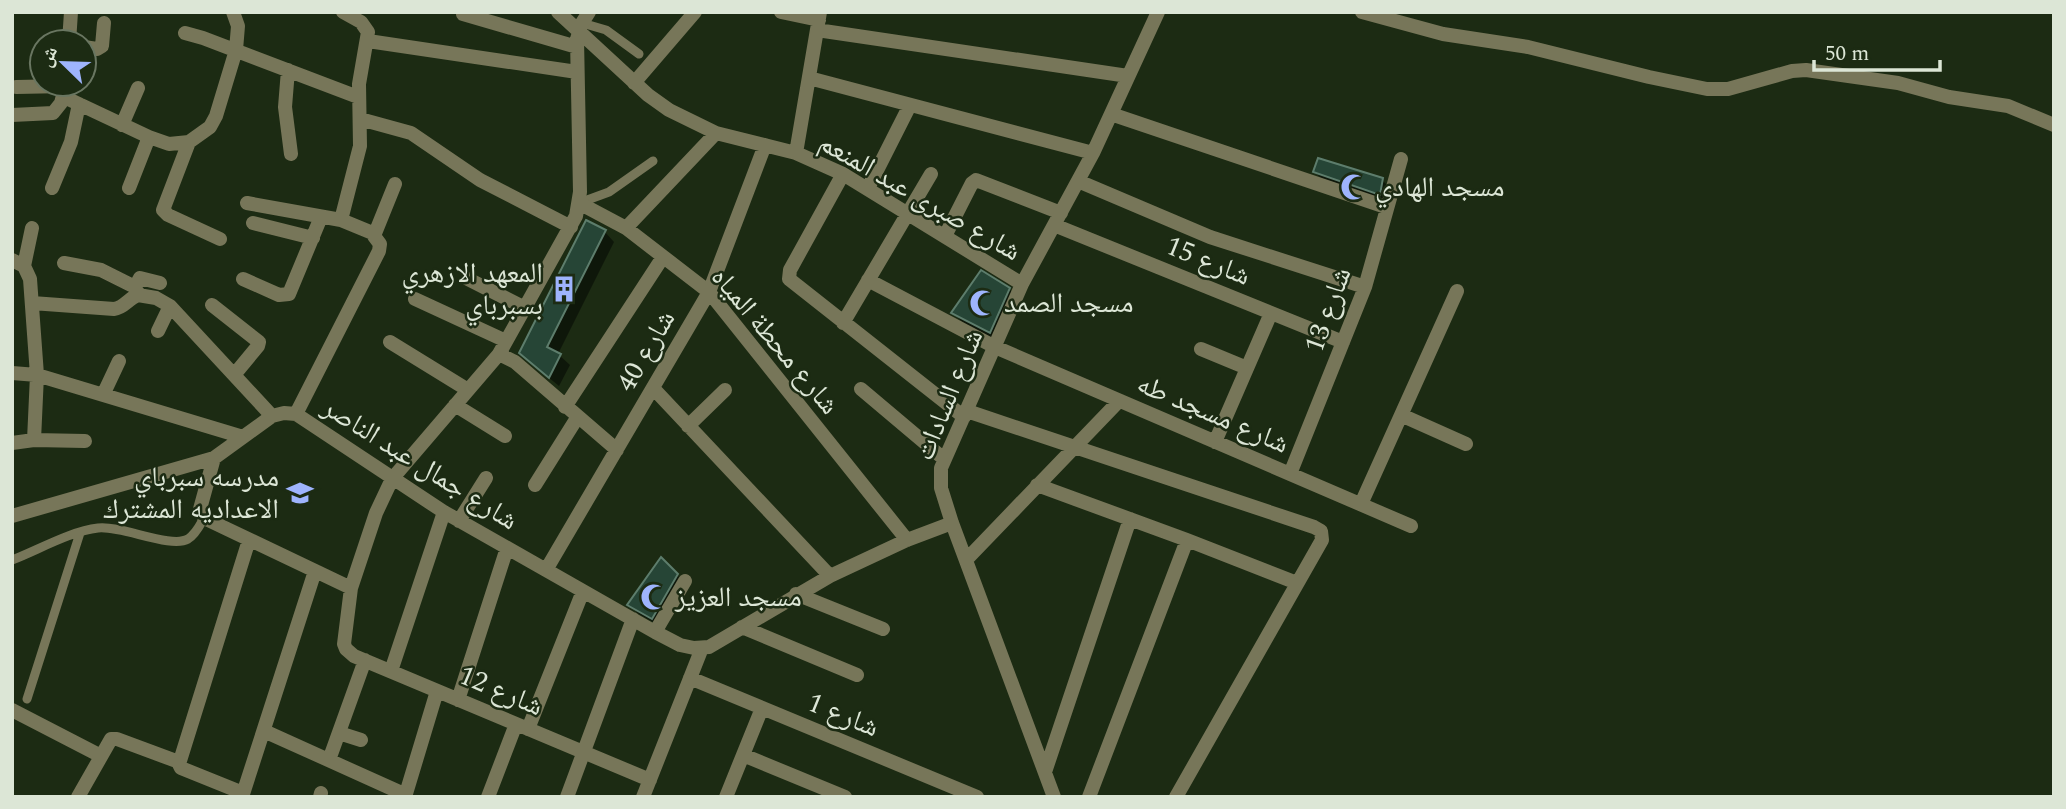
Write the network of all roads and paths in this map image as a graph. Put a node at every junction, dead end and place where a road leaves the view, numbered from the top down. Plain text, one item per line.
1 (233, 12) edge
2 (558, 12) edge
3 (695, 12) edge
4 (780, 12) edge
5 (1158, 12) edge
6 (1362, 12) edge
7 (349, 13) edge
8 (463, 14) edge
9 (586, 19) edge
10 (819, 21) edge
11 (104, 23) dead end
12 (185, 33) dead end
13 (368, 41) junction
14 (577, 47) junction
15 (98, 49) edge
16 (236, 50) junction
17 (639, 54) dead end
18 (288, 70) junction
19 (577, 72) junction
20 (1128, 76) junction
21 (809, 78) junction
22 (634, 83) junction
23 (16, 87) dead end
24 (28, 87) edge
25 (138, 88) dead end
26 (358, 97) junction
27 (60, 98) edge
28 (73, 98) edge
29 (79, 104) junction
30 (910, 104) junction
31 (1111, 114) junction
32 (12, 115) edge
33 (360, 119) junction
34 (122, 125) junction
35 (2054, 125) edge
36 (716, 133) junction
37 (149, 137) junction
38 (189, 142) junction
39 (765, 145) junction
40 (291, 153) dead end
41 (796, 153) junction
42 (1093, 153) junction
43 (1401, 159) dead end
44 (653, 161) dead end
45 (844, 174) junction
46 (931, 174) dead end
47 (1078, 181) junction
48 (395, 184) dead end
49 (52, 188) dead end
50 (129, 188) dead end
51 (868, 188) junction
52 (247, 203) dead end
53 (579, 203) junction
54 (1386, 207) junction
55 (908, 214) junction
56 (321, 217) junction
57 (1057, 219) junction
58 (341, 220) junction
59 (253, 223) dead end
60 (571, 227) junction
61 (32, 228) dead end
62 (626, 229) junction
63 (375, 234) junction
64 (945, 236) junction
65 (313, 238) junction
66 (220, 239) dead end
67 (663, 257) junction
68 (64, 262) dead end
69 (18, 263) edge
70 (243, 279) dead end
71 (468, 279) dead end
72 (868, 280) junction
73 (160, 283) dead end
74 (1022, 284) junction
75 (1365, 287) junction
76 (137, 291) junction
77 (1457, 291) dead end
78 (709, 292) junction
79 (415, 299) dead end
80 (32, 303) junction
81 (212, 305) dead end
82 (170, 306) junction
83 (525, 308) junction
84 (1271, 313) junction
85 (843, 323) junction
86 (158, 331) dead end
87 (390, 342) dead end
88 (1343, 342) junction
89 (503, 347) junction
90 (995, 347) junction
91 (1201, 349) dead end
92 (118, 361) dead end
93 (1247, 368) junction
94 (12, 373) edge
95 (37, 375) junction
96 (234, 375) junction
97 (653, 388) junction
98 (861, 389) dead end
99 (468, 390) junction
100 (725, 390) dead end
101 (103, 395) junction
102 (1119, 401) junction
103 (455, 405) junction
104 (565, 407) junction
105 (966, 414) junction
106 (296, 415) junction
107 (1401, 415) junction
108 (272, 416) junction
109 (577, 418) junction
110 (688, 426) junction
111 (505, 436) dead end
112 (243, 437) junction
113 (34, 440) junction
114 (85, 441) dead end
115 (1215, 442) junction
116 (12, 443) edge
117 (1466, 444) dead end
118 (1072, 448) junction
119 (617, 450) junction
120 (214, 458) junction
121 (944, 459) junction
122 (1290, 474) junction
123 (486, 478) dead end
124 (392, 479) junction
125 (535, 485) dead end
126 (1037, 485) junction
127 (1361, 504) junction
128 (444, 512) junction
129 (12, 516) edge
130 (204, 518) junction
131 (1130, 519) junction
132 (458, 521) junction
133 (952, 523) junction
134 (1411, 526) dead end
135 (80, 533) junction
136 (249, 540) junction
137 (907, 540) junction
138 (1187, 540) junction
139 (507, 548) junction
140 (12, 560) edge
141 (966, 561) junction
142 (546, 570) junction
143 (315, 571) junction
144 (830, 576) junction
145 (685, 581) dead end
146 (1297, 583) junction
147 (351, 588) junction
148 (583, 591) junction
149 (796, 594) junction
150 (633, 619) junction
151 (742, 627) junction
152 (883, 629) dead end
153 (655, 632) junction
154 (708, 646) junction
155 (365, 660) junction
156 (391, 671) junction
157 (858, 676) dead end
158 (690, 678) junction
159 (437, 691) junction
160 (27, 699) dead end
161 (458, 699) junction
162 (762, 708) junction
163 (12, 710) edge
164 (522, 726) junction
165 (264, 731) junction
166 (339, 733) junction
167 (361, 740) dead end
168 (584, 753) junction
169 (743, 755) junction
170 (101, 756) junction
171 (329, 760) junction
172 (178, 762) junction
173 (1045, 772) junction
174 (650, 780) junction
175 (242, 795) edge
176 (405, 796) edge
177 (78, 797) edge
178 (488, 797) edge
179 (567, 797) edge
180 (643, 797) edge
181 (726, 797) edge
182 (845, 797) edge
183 (977, 797) edge
184 (1054, 797) edge
185 (1089, 797) edge
186 (1176, 797) edge

1 - 16 street
2 - 9 street, شارع صبرى عبد المنعم
3 - 22 street
4 - 10 street
5 - 20 street, شارع السادات
6 - 35 street
7 - 13 street
8 - 14 street
9 - 14 street
9 - 17 lane
9 - 22 street, شارع صبرى عبد المنعم
10 - 20 street
10 - 21 street
11 - 15 street
12 - 16 street
13 - 19 street
13 - 26 street
14 - 19 street
16 - 18 street
16 - 38 street
18 - 26 street
18 - 40 street
19 - 53 street
20 - 31 street, شارع السادات
21 - 30 street
21 - 41 street
22 - 36 street, شارع صبرى عبد المنعم
23 - 24 street
25 - 34 street
26 - 33 street
27 - 32 street
28 - 29 street
29 - 34 street
29 - 49 street
30 - 42 street
30 - 51 street
31 - 42 street, شارع السادات
31 - 54 street
33 - 58 street
33 - 60 street
34 - 37 street
36 - 39 street, شارع صبرى عبد المنعم
36 - 62 street
37 - 38 street
37 - 50 street
38 - 66 street
39 - 41 street, شارع صبرى عبد المنعم
39 - 78 street, شارع 40
41 - 45 street, شارع صبرى عبد المنعم
42 - 47 street, شارع السادات
43 - 54 street, شارع 13
44 - 53 lane
45 - 51 street, شارع صبرى عبد المنعم
45 - 85 street
46 - 55 street
47 - 57 street, شارع السادات
47 - 75 street
48 - 63 street
51 - 55 street, شارع صبرى عبد المنعم
52 - 56 street
53 - 60 street
53 - 62 street, شارع محطة المياه
54 - 75 street, شارع 13
55 - 64 street, شارع صبرى عبد المنعم
55 - 72 street
56 - 58 street
56 - 65 street
57 - 64 street, شارع 15
57 - 74 street, شارع السادات
57 - 84 street, شارع 15
58 - 63 street
59 - 65 street
60 - 83 street
61 - 69 street
62 - 67 street, شارع محطة المياه
63 - 106 street
64 - 74 street, شارع صبرى عبد المنعم
65 - 70 street
67 - 78 street, شارع محطة المياه
67 - 104 street
68 - 76 street
69 - 80 street
71 - 83 street
72 - 85 street
72 - 90 street, شارع مسجد طه
73 - 76 street
74 - 90 street, شارع السادات
75 - 88 street, شارع 13
76 - 80 street
76 - 82 street
77 - 107 street
78 - 97 street, شارع 40
78 - 137 street, شارع محطة المياه
79 - 89 street
80 - 95 street
81 - 96 street
82 - 86 street
82 - 96 street
83 - 89 street
84 - 88 street, شارع 15
84 - 93 street
85 - 105 street
87 - 99 street
88 - 122 street, شارع 13
89 - 99 street
89 - 104 street
90 - 102 street, شارع مسجد طه
90 - 105 street, شارع السادات
91 - 93 street
92 - 101 street
93 - 115 street
94 - 95 street
95 - 101 street
95 - 113 street
96 - 108 street
97 - 110 street
97 - 119 street, شارع 40
98 - 121 street
99 - 103 street
100 - 110 street
101 - 112 street
102 - 115 street, شارع مسجد طه
102 - 118 street
103 - 111 street
103 - 124 street
104 - 109 street
105 - 118 street
105 - 121 street, شارع السادات
106 - 108 street, شارع جمال عبد الناصر
106 - 124 street, شارع جمال عبد الناصر
107 - 117 street
107 - 127 street
108 - 112 street
109 - 119 street
109 - 125 street
110 - 144 street
112 - 120 street
113 - 114 street
113 - 116 street
115 - 122 street, شارع مسجد طه
118 - 126 street
118 - 146 street
119 - 142 street, شارع 40
120 - 129 street
120 - 130 street
121 - 133 street, شارع السادات
122 - 127 street, شارع مسجد طه
123 - 132 street
124 - 128 street, شارع جمال عبد الناصر
124 - 147 street
126 - 131 street
126 - 141 street
127 - 134 street, شارع مسجد طه
128 - 132 street, شارع جمال عبد الناصر
128 - 156 street
130 - 135 lane
130 - 136 street
131 - 138 street
131 - 173 street
132 - 139 street, شارع جمال عبد الناصر
133 - 137 street
133 - 141 street, شارع السادات
135 - 140 lane
135 - 160 lane
136 - 143 street
136 - 172 street
137 - 144 street
138 - 146 street
138 - 185 street
139 - 142 street, شارع جمال عبد الناصر
139 - 161 street
141 - 173 street, شارع السادات
142 - 148 street, شارع جمال عبد الناصر
143 - 147 street
143 - 165 street
144 - 149 street
145 - 153 street
146 - 186 street
147 - 155 street, شارع 12
148 - 150 street, شارع جمال عبد الناصر
148 - 164 street
149 - 151 street
149 - 152 street
150 - 153 street, شارع جمال عبد الناصر
150 - 168 street
151 - 154 street
151 - 157 street
153 - 154 street, شارع جمال عبد الناصر
154 - 158 street
155 - 156 street, شارع 12
155 - 166 street
156 - 159 street, شارع 12
158 - 162 street, شارع 1
158 - 174 street
159 - 161 street, شارع 12
159 - 176 street
161 - 164 street, شارع 12
162 - 169 street
162 - 183 street, شارع 1
163 - 170 street
164 - 168 street, شارع 12
164 - 178 street
165 - 171 street
165 - 175 street
166 - 167 street
166 - 171 street
168 - 174 street, شارع 12
168 - 179 street
169 - 181 street
169 - 182 street
170 - 172 street
170 - 177 street
171 - 176 street
172 - 175 street
173 - 184 street, شارع السادات
174 - 180 street

